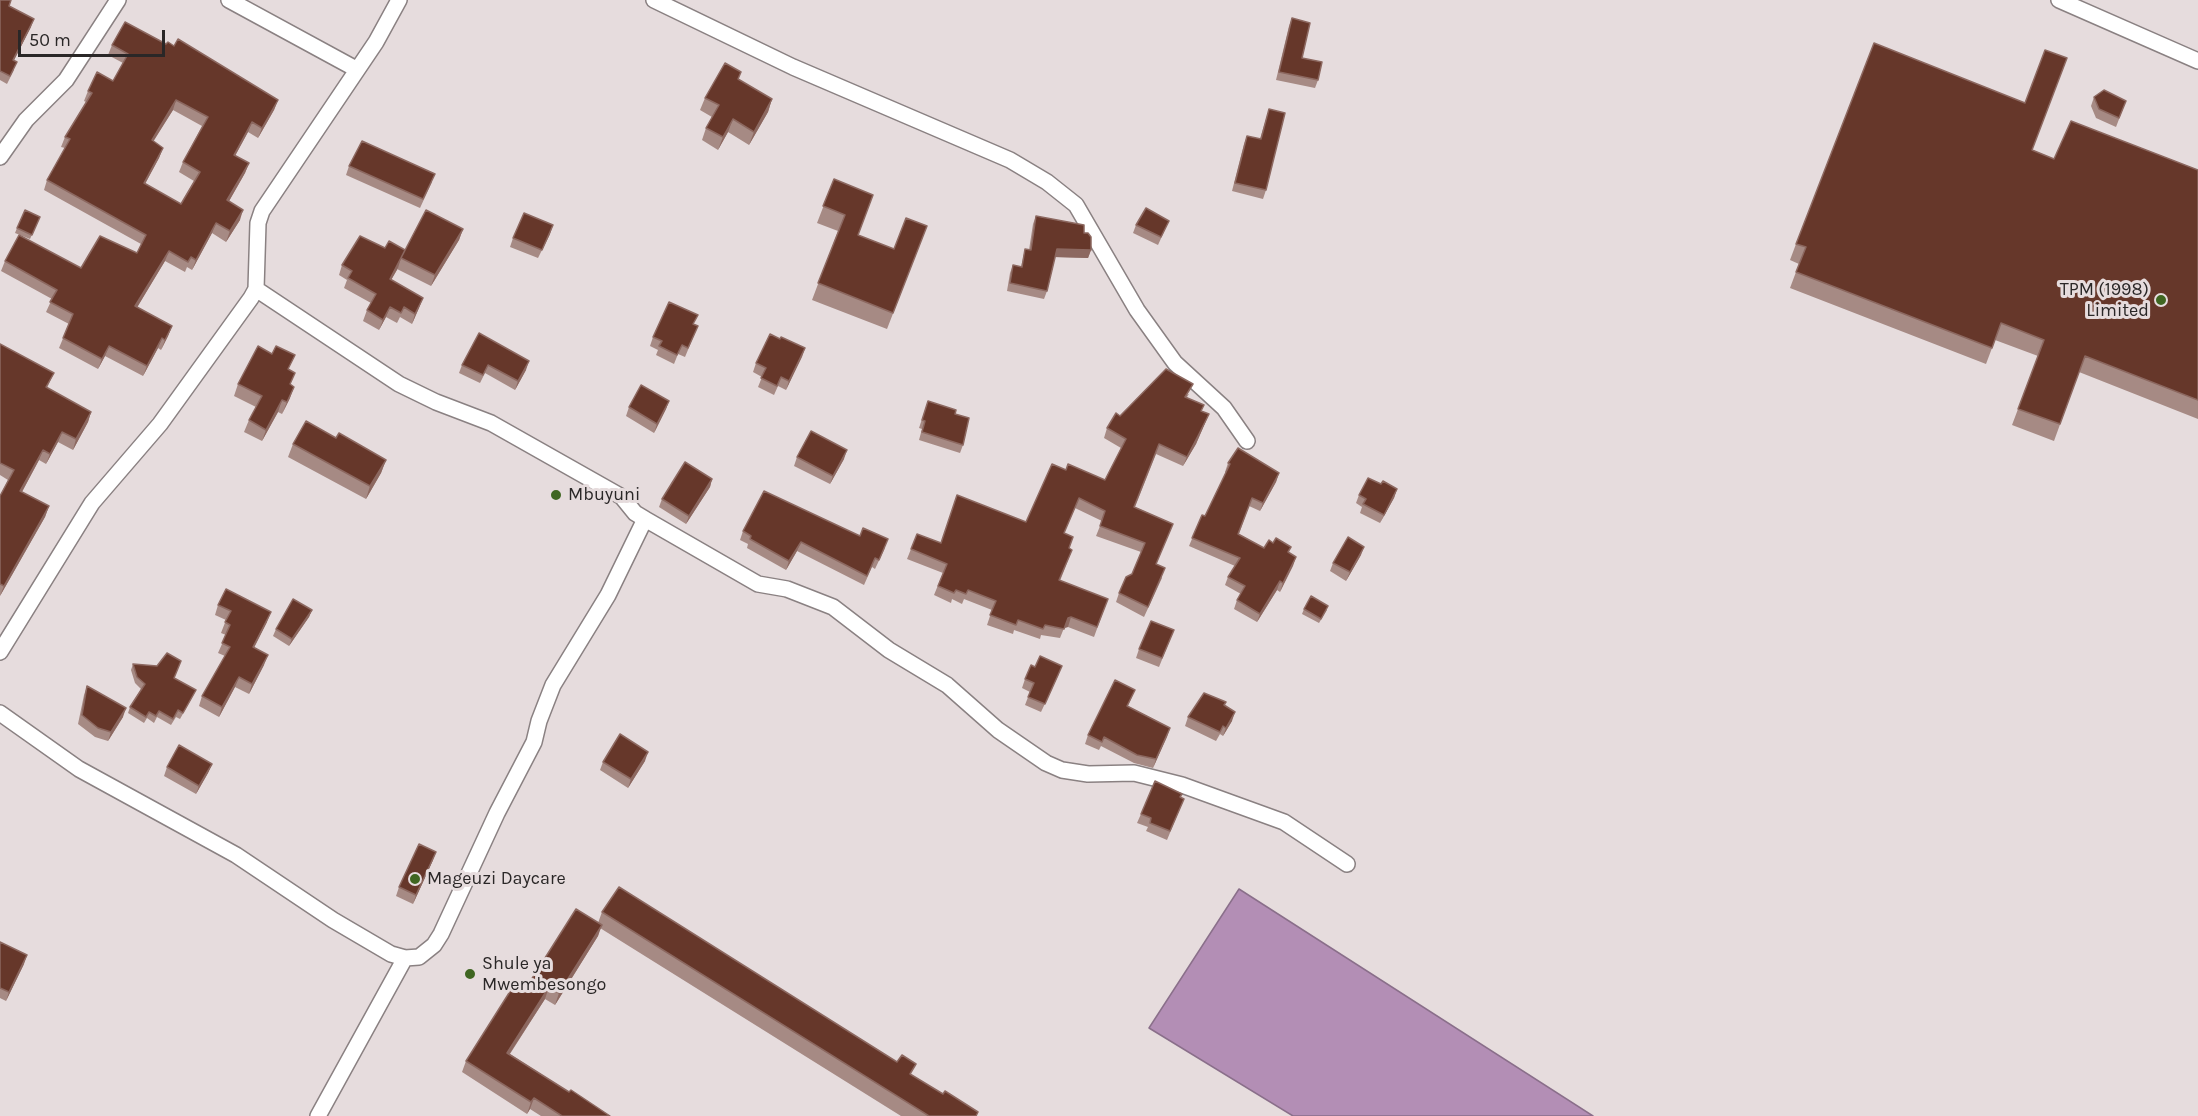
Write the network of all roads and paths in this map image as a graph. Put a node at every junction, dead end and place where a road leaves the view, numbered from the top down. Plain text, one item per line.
1 (118, 0) edge
2 (229, 0) edge
3 (399, 0) edge
4 (654, 0) edge
5 (2059, 0) edge
6 (2198, 61) edge
7 (356, 69) junction
8 (0, 157) edge
9 (256, 289) junction
10 (1247, 441) dead end
11 (645, 519) junction
12 (0, 652) edge
13 (0, 713) edge
14 (1347, 864) dead end
15 (405, 958) junction
16 (318, 1116) edge

1 - 8 street
2 - 7 street
3 - 7 street
4 - 10 street
5 - 6 street
7 - 9 street
9 - 11 street
9 - 12 street
11 - 14 street
11 - 15 street
13 - 15 street
15 - 16 street

